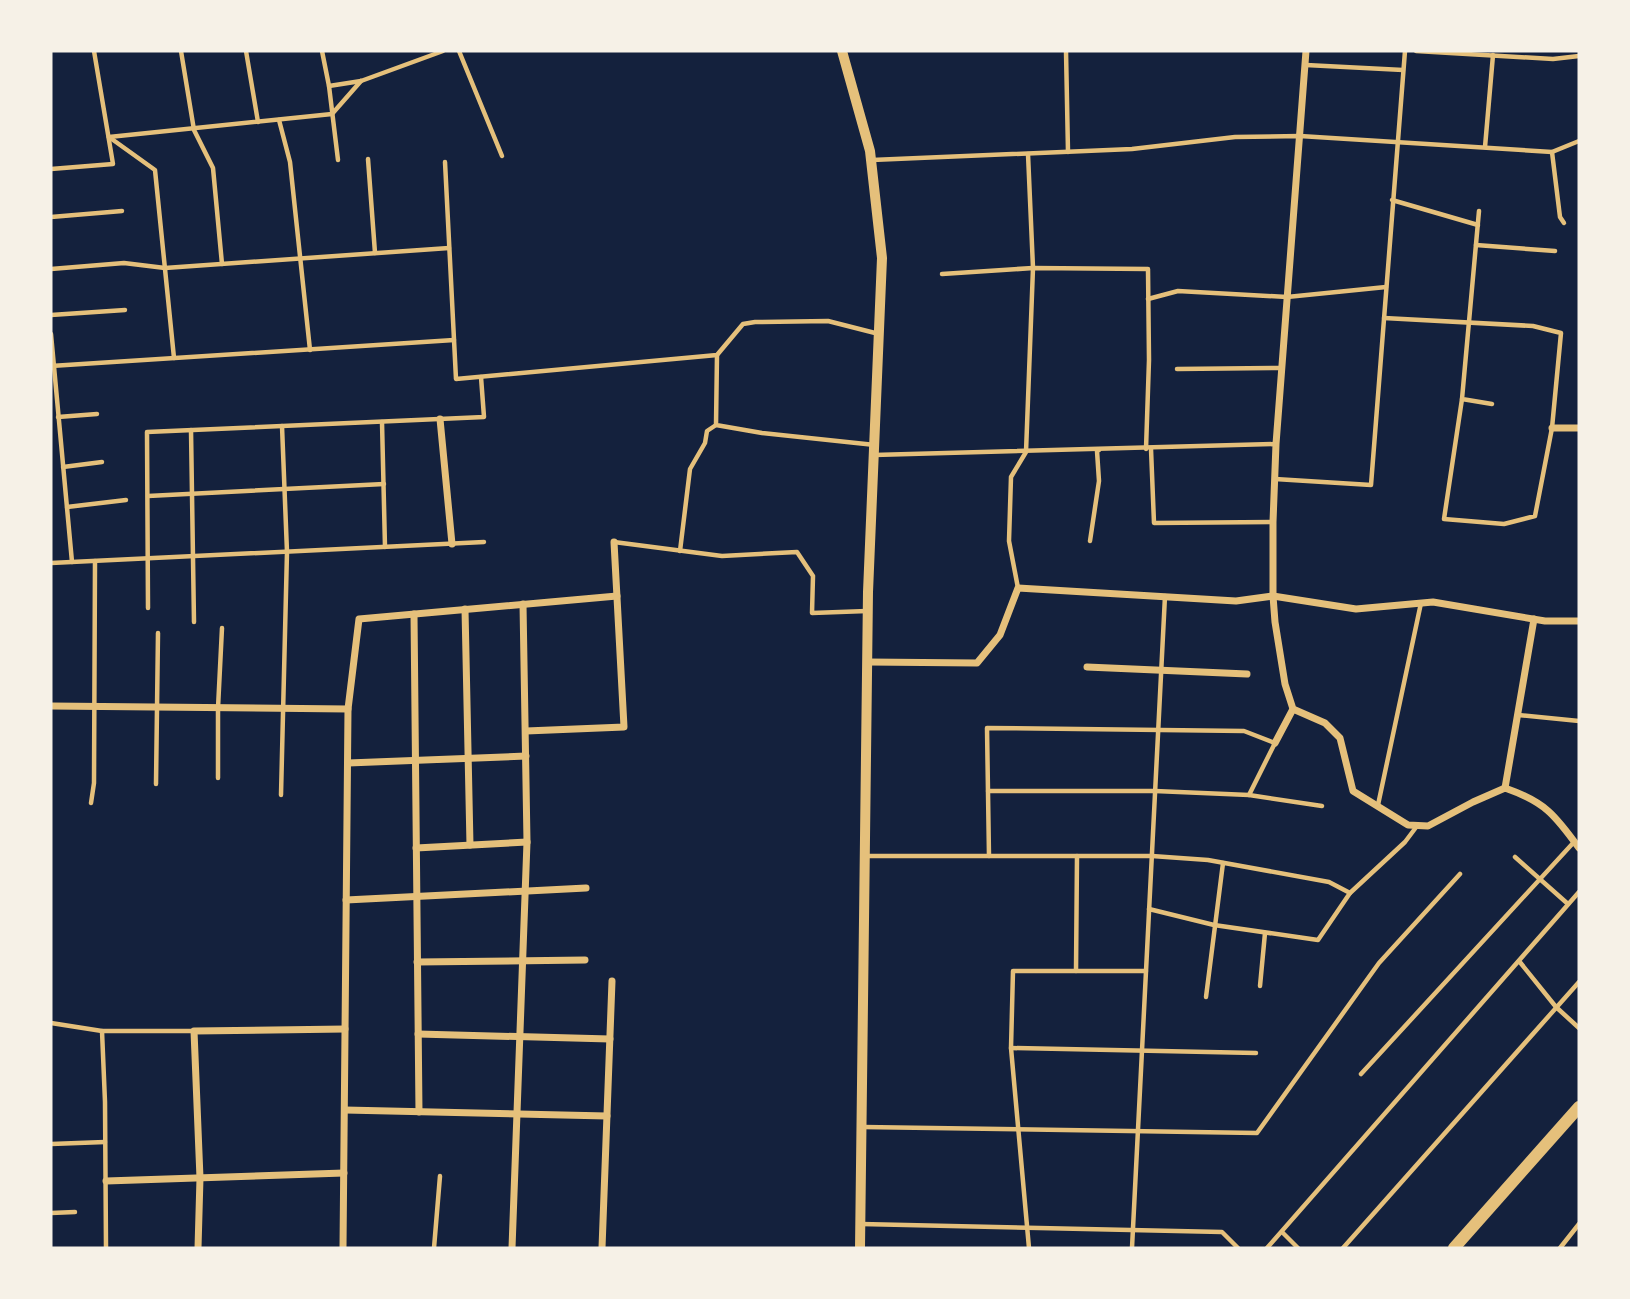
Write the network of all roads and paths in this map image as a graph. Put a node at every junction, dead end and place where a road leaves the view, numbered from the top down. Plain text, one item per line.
1 (94, 51) edge
2 (181, 51) edge
3 (246, 51) edge
4 (322, 51) edge
5 (443, 51) edge
6 (459, 51) edge
7 (842, 51) edge
8 (1066, 51) edge
9 (1306, 51) edge
10 (1405, 51) edge
11 (1416, 51) edge
12 (1513, 54) edge
13 (1493, 55) junction
14 (1579, 56) edge
15 (1305, 65) junction
16 (1403, 70) junction
17 (361, 81) junction
18 (329, 86) junction
19 (332, 114) junction
20 (279, 120) junction
21 (258, 122) junction
22 (194, 130) junction
23 (1300, 136) junction
24 (109, 137) junction
25 (1397, 141) junction
26 (1579, 141) edge
27 (1485, 147) junction
28 (1068, 152) junction
29 (1552, 152) junction
30 (1028, 154) junction
31 (502, 156) dead end
32 (368, 159) dead end
33 (338, 160) dead end
34 (871, 160) junction
35 (445, 162) dead end
36 (51, 169) edge
37 (1392, 200) junction
38 (122, 211) dead end
39 (1479, 211) dead end
40 (51, 217) edge
41 (1564, 223) dead end
42 (1478, 225) junction
43 (1476, 245) junction
44 (449, 248) junction
45 (1555, 251) dead end
46 (375, 253) junction
47 (300, 259) junction
48 (222, 264) junction
49 (165, 268) junction
50 (1032, 268) junction
51 (51, 269) edge
52 (942, 274) dead end
53 (1386, 287) junction
54 (1287, 297) junction
55 (1148, 299) junction
56 (125, 310) dead end
57 (51, 315) edge
58 (1384, 318) junction
59 (1469, 323) junction
60 (51, 334) edge
61 (879, 334) junction
62 (454, 340) junction
63 (310, 350) junction
64 (717, 355) junction
65 (174, 358) junction
66 (52, 366) edge
67 (1282, 368) junction
68 (1177, 369) dead end
69 (481, 377) junction
70 (1462, 400) junction
71 (1492, 404) dead end
72 (97, 414) dead end
73 (58, 417) junction
74 (440, 419) junction
75 (382, 422) junction
76 (716, 425) junction
77 (282, 426) junction
78 (1552, 428) junction
79 (1579, 428) edge
80 (191, 430) junction
81 (1276, 444) junction
82 (1148, 449) junction
83 (874, 450) junction
84 (1103, 450) junction
85 (1026, 452) junction
86 (102, 462) dead end
87 (63, 467) junction
88 (1275, 479) junction
89 (384, 484) junction
90 (284, 490) junction
91 (192, 494) junction
92 (148, 496) junction
93 (126, 500) dead end
94 (67, 507) junction
95 (1273, 522) junction
96 (1090, 541) dead end
97 (484, 542) dead end
98 (614, 542) joint
99 (452, 544) junction
100 (385, 547) junction
101 (680, 551) junction
102 (287, 552) junction
103 (193, 557) junction
104 (148, 559) junction
105 (95, 561) junction
106 (72, 562) junction
107 (51, 563) edge
108 (1018, 589) junction
109 (617, 596) junction
110 (1165, 596) junction
111 (1273, 596) junction
112 (1421, 603) junction
113 (523, 604) junction
114 (148, 608) dead end
115 (465, 609) junction
116 (868, 611) junction
117 (414, 614) junction
118 (1534, 619) junction
119 (1579, 621) edge
120 (194, 622) dead end
121 (222, 628) dead end
122 (158, 633) dead end
123 (868, 663) junction
124 (1087, 667) dead end
125 (1161, 670) junction
126 (1247, 674) dead end
127 (51, 706) edge
128 (95, 706) junction
129 (157, 707) junction
130 (218, 708) junction
131 (281, 708) junction
132 (348, 709) junction
133 (1293, 709) junction
134 (1517, 715) junction
135 (1579, 721) edge
136 (1158, 729) junction
137 (526, 731) junction
138 (1275, 743) junction
139 (526, 756) junction
140 (468, 759) junction
141 (415, 761) junction
142 (348, 763) junction
143 (218, 778) dead end
144 (156, 784) dead end
145 (1505, 788) junction
146 (988, 791) junction
147 (1155, 791) junction
148 (281, 795) dead end
149 (1249, 795) junction
150 (91, 803) dead end
151 (1322, 806) dead end
152 (1378, 806) junction
153 (1418, 826) junction
154 (527, 842) junction
155 (470, 845) junction
156 (1577, 845) edge
157 (416, 848) junction
158 (866, 856) junction
159 (989, 856) junction
160 (1077, 856) junction
161 (1152, 856) junction
162 (1515, 857) dead end
163 (1223, 863) junction
164 (1460, 874) dead end
165 (1540, 879) junction
166 (586, 888) dead end
167 (525, 891) junction
168 (1579, 892) edge
169 (1350, 893) junction
170 (417, 897) junction
171 (346, 900) junction
172 (1568, 904) junction
173 (1149, 909) junction
174 (1214, 925) junction
175 (1265, 933) junction
176 (586, 960) dead end
177 (523, 961) junction
178 (1519, 961) junction
179 (417, 962) junction
180 (1076, 971) junction
181 (1146, 971) junction
182 (612, 981) dead end
183 (1579, 982) edge
184 (1260, 986) dead end
185 (1206, 997) dead end
186 (1556, 1007) junction
187 (51, 1023) edge
188 (1579, 1028) edge
189 (345, 1029) junction
190 (102, 1031) junction
191 (194, 1031) junction
192 (418, 1034) junction
193 (520, 1037) junction
194 (610, 1039) junction
195 (1011, 1048) junction
196 (1142, 1051) junction
197 (1256, 1053) dead end
198 (1361, 1074) dead end
199 (1579, 1107) edge
200 (345, 1110) junction
201 (419, 1112) junction
202 (517, 1114) junction
203 (607, 1116) junction
204 (862, 1127) junction
205 (1018, 1130) junction
206 (1138, 1131) junction
207 (106, 1142) junction
208 (51, 1144) edge
209 (344, 1173) junction
210 (440, 1176) dead end
211 (200, 1178) junction
212 (106, 1181) junction
213 (75, 1212) dead end
214 (51, 1213) edge
215 (860, 1224) junction
216 (1579, 1224) edge
217 (1027, 1227) junction
218 (1133, 1228) junction
219 (1282, 1232) junction
220 (106, 1248) edge
221 (198, 1248) edge
222 (343, 1248) edge
223 (434, 1248) edge
224 (512, 1248) edge
225 (602, 1248) edge
226 (860, 1248) edge
227 (1029, 1248) edge
228 (1132, 1248) edge
229 (1238, 1248) edge
230 (1267, 1248) edge
231 (1298, 1248) edge
232 (1343, 1248) edge
233 (1454, 1248) edge
234 (1560, 1248) edge

1 - 24 lane
2 - 22 lane
3 - 21 lane
4 - 18 lane
5 - 17 lane
6 - 31 lane
7 - 34 street
8 - 28 lane
9 - 15 street
10 - 16 lane
11 - 13 lane
12 - 13 lane
12 - 14 lane
13 - 27 lane
15 - 16 lane
15 - 23 street
16 - 25 lane
17 - 18 lane
17 - 19 lane
18 - 19 lane
19 - 20 lane
19 - 33 lane
20 - 21 lane
20 - 47 lane
21 - 22 lane
22 - 24 lane
22 - 48 lane
23 - 25 lane
23 - 28 lane
23 - 54 street
24 - 36 lane
24 - 49 lane
25 - 27 lane
25 - 37 lane
26 - 29 lane
27 - 29 lane
28 - 30 lane
29 - 41 lane
30 - 34 lane
30 - 50 lane
32 - 46 lane
34 - 61 street
35 - 44 lane
37 - 42 lane
37 - 53 lane
38 - 40 lane
39 - 42 lane
42 - 43 lane
43 - 45 lane
43 - 59 lane
44 - 46 lane
44 - 62 lane
46 - 47 lane
47 - 48 lane
47 - 63 lane
48 - 49 lane
49 - 51 lane
49 - 65 lane
50 - 52 lane
50 - 55 lane
50 - 85 lane
53 - 54 lane
53 - 58 lane
54 - 55 lane
54 - 67 street
55 - 82 lane
56 - 57 lane
58 - 59 lane
58 - 88 lane
59 - 70 lane
59 - 78 lane
60 - 66 lane
61 - 64 lane
61 - 83 street
62 - 63 lane
62 - 69 lane
63 - 65 lane
64 - 69 lane
64 - 76 lane
65 - 66 lane
66 - 73 lane
67 - 68 lane
67 - 81 street
69 - 74 lane
70 - 71 lane
70 - 78 lane
72 - 73 lane
73 - 87 lane
74 - 75 lane
74 - 99 street
75 - 77 lane
75 - 89 lane
76 - 83 lane
76 - 101 lane
77 - 80 lane
77 - 90 lane
78 - 79 street
80 - 91 lane
80 - 92 lane
81 - 82 lane
81 - 88 street
82 - 84 lane
82 - 95 lane
83 - 85 lane
83 - 116 street
84 - 85 lane
84 - 96 lane
85 - 108 lane
86 - 87 lane
87 - 94 lane
88 - 95 street
89 - 90 lane
89 - 100 lane
90 - 91 lane
90 - 102 lane
91 - 92 lane
91 - 103 lane
92 - 104 lane
93 - 94 lane
94 - 106 lane
95 - 111 street
97 - 99 lane
98 - 101 lane
98 - 109 street
99 - 100 lane
100 - 102 lane
101 - 116 lane
102 - 103 lane
102 - 131 lane
103 - 104 lane
103 - 120 lane
104 - 105 lane
104 - 114 lane
105 - 106 lane
105 - 128 lane
106 - 107 lane
108 - 110 street
108 - 123 street
109 - 113 street
109 - 137 street
110 - 111 street
110 - 125 lane
111 - 112 street
111 - 133 street
112 - 118 street
112 - 152 lane
113 - 115 street
113 - 137 street
115 - 117 street
115 - 140 street
116 - 123 street
117 - 132 street
117 - 141 street
118 - 119 street
118 - 134 street
121 - 130 lane
122 - 129 lane
123 - 158 street
124 - 125 street
125 - 126 street
125 - 136 lane
127 - 128 street
128 - 129 street
128 - 150 lane
129 - 130 street
129 - 144 lane
130 - 131 street
130 - 143 lane
131 - 132 street
131 - 148 lane
132 - 142 street
133 - 138 street
133 - 152 street
134 - 135 lane
134 - 145 street
136 - 138 lane
136 - 146 lane
136 - 147 lane
137 - 139 street
138 - 149 lane
139 - 140 street
139 - 154 street
140 - 141 street
140 - 155 street
141 - 142 street
141 - 157 street
142 - 171 street
145 - 153 street
145 - 156 street
146 - 147 lane
146 - 159 lane
147 - 149 lane
147 - 161 lane
149 - 151 lane
152 - 153 street
153 - 169 lane
154 - 155 street
154 - 167 street
155 - 157 street
156 - 165 lane
157 - 170 street
158 - 159 lane
158 - 204 street
159 - 160 lane
160 - 161 lane
160 - 180 lane
161 - 163 lane
161 - 173 lane
162 - 165 lane
163 - 169 lane
163 - 174 lane
164 - 206 lane
165 - 172 lane
165 - 198 lane
166 - 167 street
167 - 170 street
167 - 177 street
168 - 172 lane
169 - 175 lane
170 - 171 street
170 - 179 street
171 - 189 street
172 - 178 lane
173 - 174 lane
173 - 181 lane
174 - 175 lane
174 - 185 lane
175 - 184 lane
176 - 177 street
177 - 179 street
177 - 193 street
178 - 186 lane
178 - 219 lane
179 - 192 street
180 - 181 lane
180 - 195 lane
181 - 196 lane
182 - 194 street
183 - 186 lane
186 - 188 lane
186 - 232 lane
187 - 190 lane
189 - 191 street
189 - 200 street
190 - 191 lane
190 - 207 lane
191 - 211 street
192 - 193 street
192 - 201 street
193 - 194 street
193 - 202 street
194 - 203 street
195 - 196 lane
195 - 205 lane
196 - 197 lane
196 - 206 lane
199 - 233 main road
200 - 201 street
200 - 209 street
201 - 202 street
202 - 203 street
202 - 224 street
203 - 225 street
204 - 205 lane
204 - 215 street
205 - 206 lane
205 - 217 lane
206 - 218 lane
207 - 208 lane
207 - 212 lane
209 - 211 street
209 - 222 street
210 - 223 lane
211 - 212 street
211 - 221 street
212 - 220 lane
213 - 214 lane
215 - 217 lane
215 - 226 street
216 - 234 lane
217 - 218 lane
217 - 227 lane
218 - 228 lane
218 - 229 lane
219 - 230 lane
219 - 231 lane

